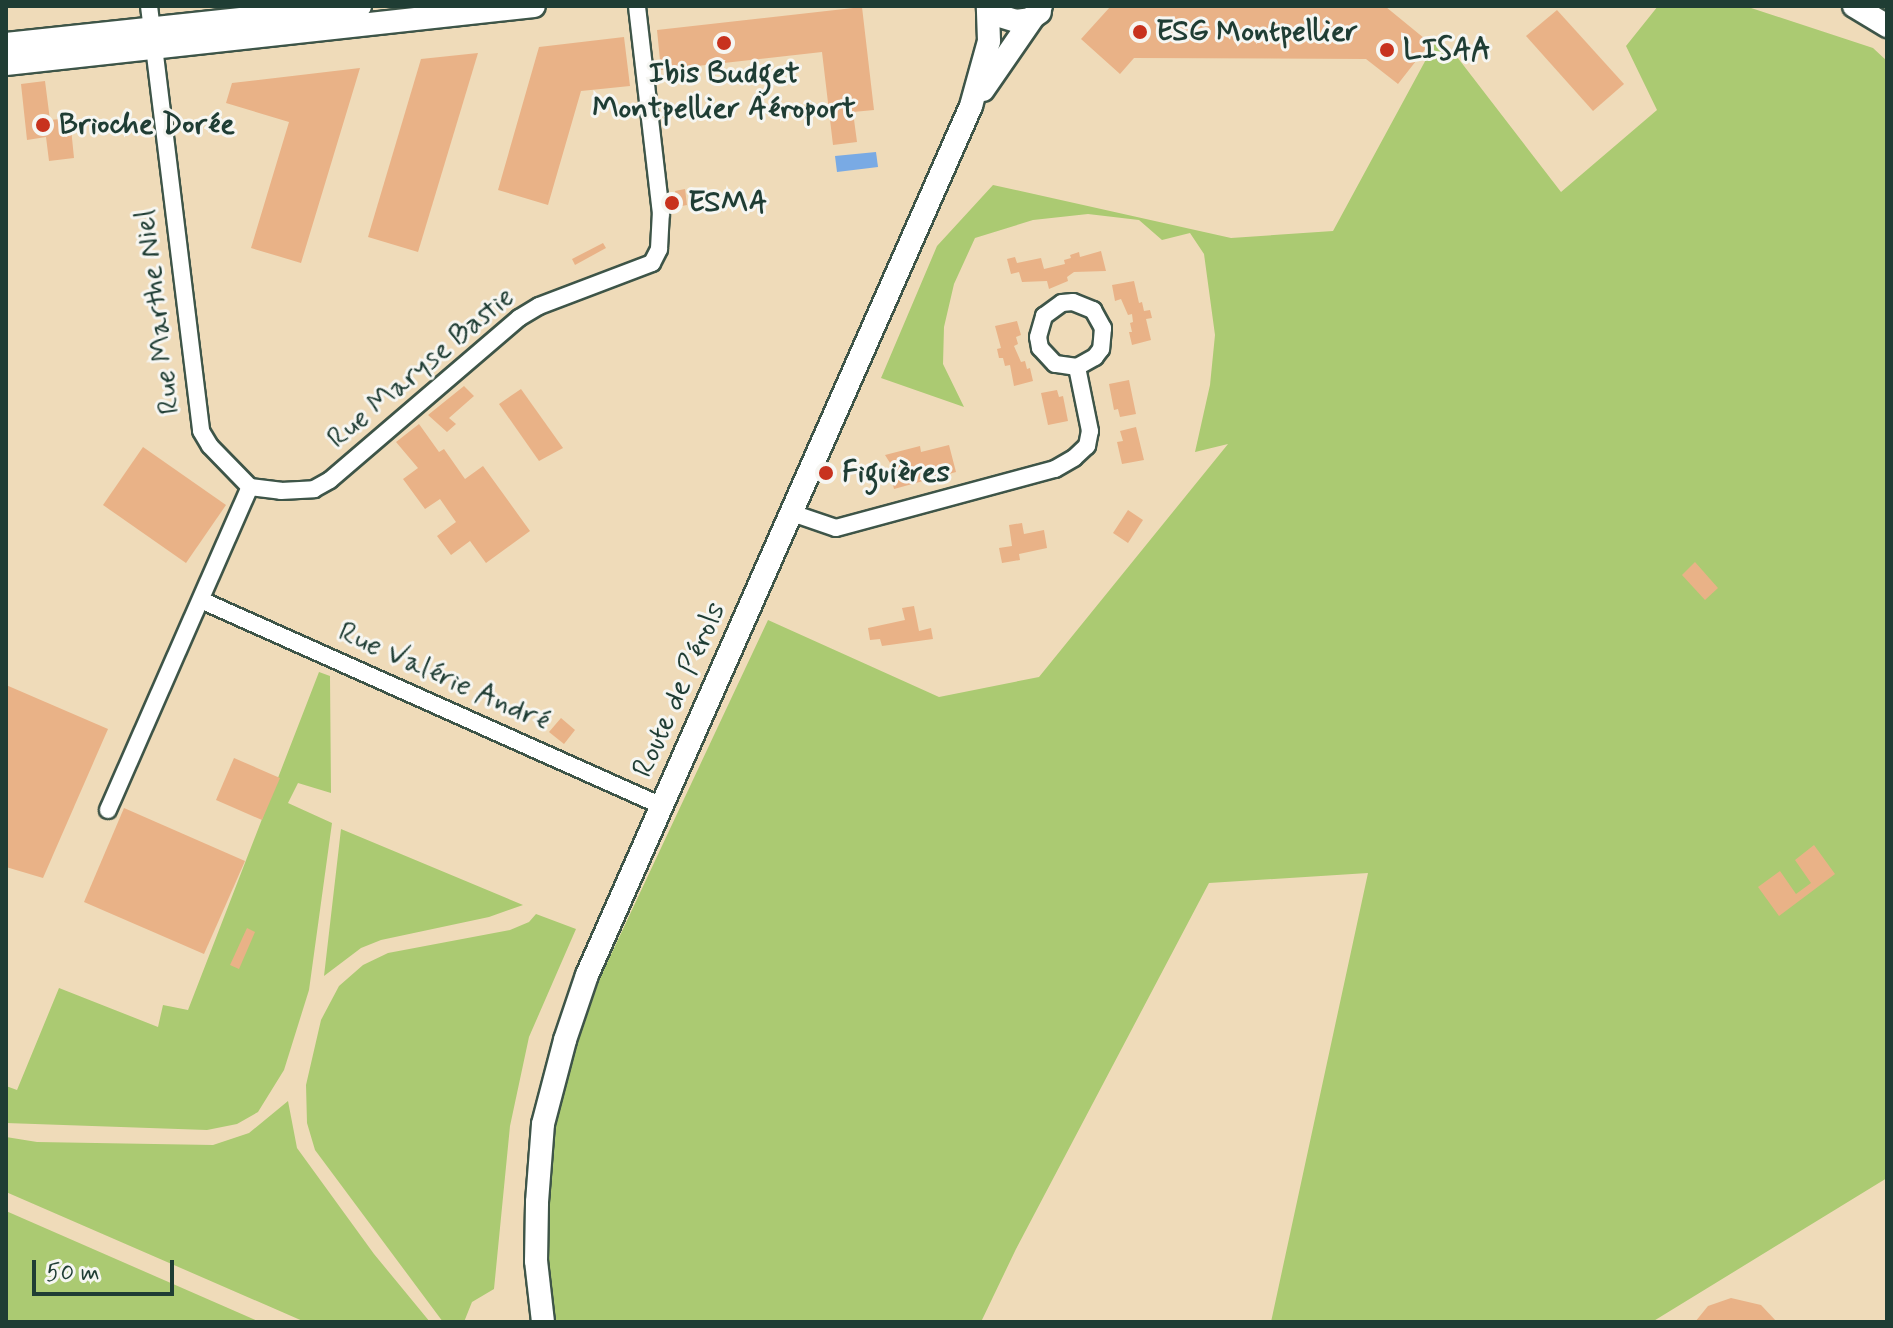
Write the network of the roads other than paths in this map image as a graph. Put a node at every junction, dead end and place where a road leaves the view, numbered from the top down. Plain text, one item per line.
1 (149, 6) edge
2 (360, 6) edge
3 (534, 6) edge
4 (637, 6) edge
5 (989, 6) edge
6 (1854, 6) edge
7 (1882, 6) edge
8 (1042, 9) edge
9 (1887, 10) edge
10 (1887, 26) edge
11 (155, 38) junction
12 (6, 44) edge
13 (6, 64) edge
14 (971, 106) junction
15 (1077, 367) junction
16 (250, 487) junction
17 (792, 513) junction
18 (203, 601) junction
19 (662, 806) junction
20 (108, 810) dead end
21 (543, 1322) edge

1 - 11 street, Rue Marthe Niel
2 - 11 street
3 - 11 street
4 - 16 street, Rue Maryse Bastie
5 - 8 street
5 - 14 street, Route de Pérols
6 - 10 street
7 - 9 street
8 - 14 street, Route de Pérols
11 - 12 street
11 - 13 street
11 - 16 street, Rue Marthe Niel
14 - 17 street, Route de Pérols
15 - 15 street
15 - 17 street
16 - 18 street
17 - 19 street, Route de Pérols
18 - 19 street, Rue Valérie André
18 - 20 street
19 - 21 street, Route de Pérols

